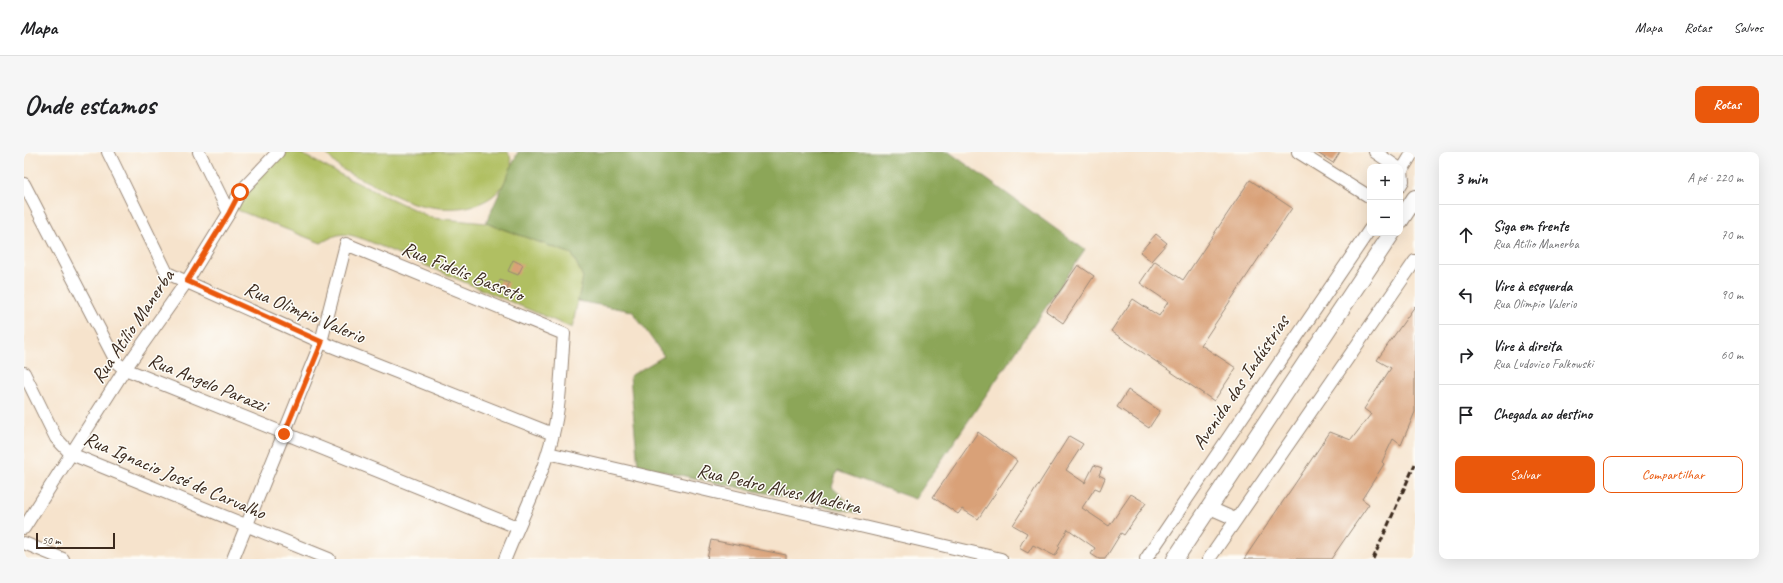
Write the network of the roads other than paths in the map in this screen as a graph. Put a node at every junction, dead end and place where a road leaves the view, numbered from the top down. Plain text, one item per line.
1 (108, 152) edge
2 (199, 152) edge
3 (278, 152) edge
4 (1298, 152) edge
5 (1375, 152) edge
6 (1410, 153) edge
7 (1393, 164) edge
8 (1403, 164) edge
9 (24, 184) edge
10 (1367, 195) edge
11 (1415, 198) edge
12 (229, 213) junction
13 (1403, 216) edge
14 (1367, 233) edge
15 (1390, 236) edge
16 (1415, 261) edge
17 (187, 281) junction
18 (322, 342) junction
19 (125, 369) junction
20 (24, 373) edge
21 (284, 434) junction
22 (553, 434) junction
23 (548, 453) junction
24 (71, 454) junction
25 (1210, 508) junction
26 (1235, 519) junction
27 (247, 525) junction
28 (517, 527) junction
29 (24, 528) edge
30 (24, 543) edge
31 (63, 559) edge
32 (233, 559) edge
33 (329, 559) edge
34 (505, 559) edge
35 (1001, 559) edge
36 (1146, 559) edge
37 (1175, 559) edge
38 (1209, 559) edge

1 - 17 street, Rua Olimpio Valerio
2 - 12 street
3 - 12 street, Rua Atílio Manerba
4 - 10 street
5 - 7 street
6 - 8 street
9 - 19 street, Rua Angelo Parazzi
11 - 13 main road
12 - 17 street, Rua Atílio Manerba
14 - 36 street, Avenida das Indústrias
15 - 25 main road
16 - 26 street
17 - 18 street, Rua Olimpio Valerio
17 - 19 street, Rua Atílio Manerba
18 - 21 street
18 - 22 street, Rua Olimpio Valerio
18 - 22 street, Rua Fidelis Basseto
19 - 21 street, Rua Angelo Parazzi
19 - 24 street, Rua Atílio Manerba
20 - 24 street, Rua Ignacio José de Carvalho
21 - 27 street
21 - 28 street, Rua Angelo Parazzi
22 - 23 street
23 - 28 street
23 - 35 street, Rua Pedro Alves Madeira
24 - 27 street, Rua Ignacio José de Carvalho
24 - 29 street, Rua Atílio Manerba
25 - 26 street
25 - 37 main road
26 - 38 street
27 - 32 street
27 - 33 street, Rua Ignacio José de Carvalho
28 - 34 street
30 - 31 street

